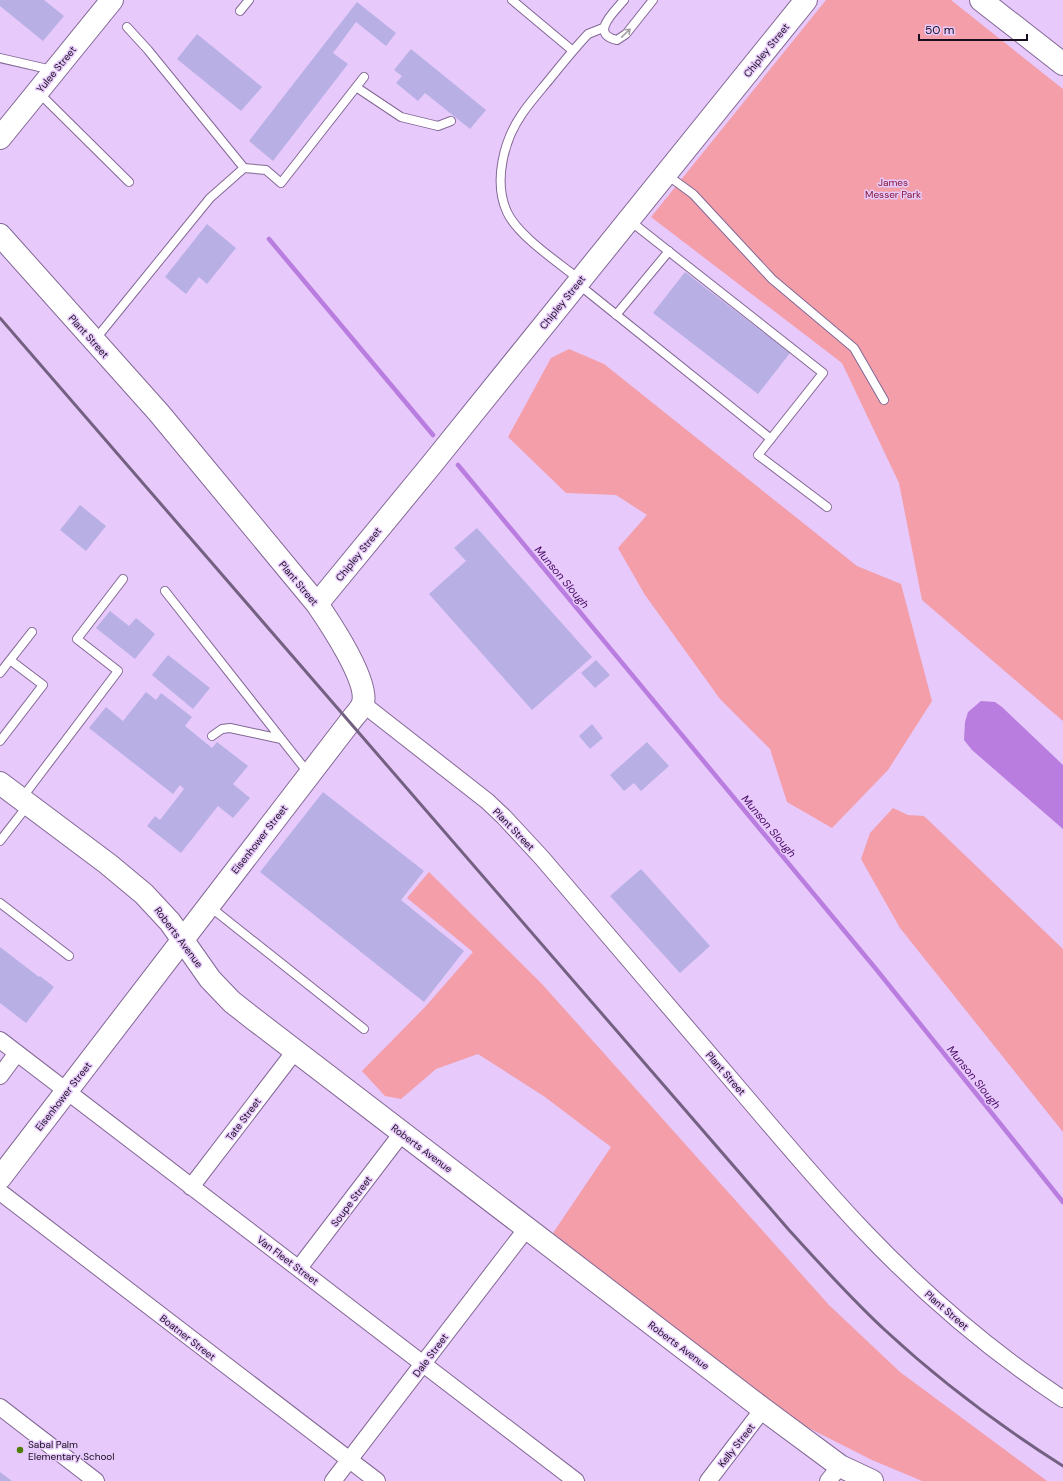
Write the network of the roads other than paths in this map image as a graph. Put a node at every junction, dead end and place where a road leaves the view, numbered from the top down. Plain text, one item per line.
1 (112, 0) edge
2 (249, 0) edge
3 (512, 0) edge
4 (624, 0) edge
5 (653, 0) edge
6 (806, 0) edge
7 (981, 0) edge
8 (240, 11) dead end
9 (127, 27) dead end
10 (603, 28) junction
11 (573, 51) junction
12 (0, 58) edge
13 (1063, 64) edge
14 (54, 71) junction
15 (364, 77) dead end
16 (356, 87) junction
17 (38, 92) junction
18 (451, 121) dead end
19 (0, 138) edge
20 (244, 168) junction
21 (666, 174) junction
22 (129, 182) dead end
23 (629, 220) junction
24 (0, 235) edge
25 (669, 252) junction
26 (579, 282) junction
27 (616, 315) junction
28 (94, 341) junction
29 (884, 400) dead end
30 (771, 439) junction
31 (827, 507) dead end
32 (123, 579) dead end
33 (165, 591) dead end
34 (317, 604) junction
35 (32, 632) dead end
36 (10, 660) junction
37 (0, 674) edge
38 (363, 704) junction
39 (212, 736) dead end
40 (281, 739) junction
41 (0, 741) edge
42 (309, 775) junction
43 (0, 783) edge
44 (25, 802) junction
45 (0, 841) edge
46 (0, 903) edge
47 (208, 906) junction
48 (182, 940) junction
49 (69, 956) dead end
50 (156, 975) junction
51 (210, 979) junction
52 (364, 1029) dead end
53 (0, 1040) edge
54 (295, 1051) junction
55 (17, 1053) junction
56 (0, 1076) edge
57 (67, 1092) junction
58 (402, 1133) junction
59 (0, 1178) edge
60 (191, 1187) junction
61 (0, 1192) edge
62 (527, 1228) junction
63 (299, 1268) junction
64 (424, 1363) junction
65 (1063, 1399) edge
66 (0, 1407) edge
67 (763, 1409) junction
68 (350, 1460) junction
69 (834, 1473) edge
70 (96, 1481) edge
71 (333, 1481) edge
72 (376, 1481) edge
73 (576, 1481) edge
74 (708, 1481) edge
75 (872, 1481) edge

1 - 14 street, Yulee Street
2 - 8 lane
3 - 11 lane
4 - 10 lane
10 -> 5 lane
6 - 21 street, Chipley Street
7 - 13 street
9 - 20 lane
10 - 11 lane
11 - 26 lane
12 - 14 lane
14 - 17 street, Yulee Street
15 - 16 lane
16 - 18 lane
16 - 20 lane
17 - 19 street, Yulee Street
17 - 22 lane
20 - 28 lane
21 - 23 street, Chipley Street
21 - 29 lane
23 - 25 lane
23 - 26 street, Chipley Street
24 - 28 street, Plant Street
25 - 27 lane
25 - 30 lane
26 - 27 lane
26 - 34 street, Chipley Street
27 - 30 lane
28 - 34 street, Plant Street
30 - 31 lane
32 - 44 lane
33 - 40 lane
34 - 38 street, Plant Street
35 - 36 lane
36 - 37 lane
36 - 41 lane
38 - 42 street, Eisenhower Street
38 - 65 street, Plant Street
39 - 40 lane
40 - 42 lane
42 - 47 street, Eisenhower Street
43 - 44 street, Roberts Avenue
44 - 45 lane
44 - 48 street, Roberts Avenue
46 - 49 lane
47 - 48 street, Eisenhower Street
47 - 52 lane
48 - 50 street, Eisenhower Street
48 - 51 street, Roberts Avenue
50 - 51 street, Eisenhower Street
50 - 57 street, Eisenhower Street
51 - 54 street, Roberts Avenue
53 - 55 street, Van Fleet Street
54 - 58 street, Roberts Avenue
54 - 60 street, Tate Street
55 - 56 street
55 - 57 street, Van Fleet Street
57 - 59 street, Eisenhower Street
57 - 60 street, Van Fleet Street
58 - 62 street, Roberts Avenue
58 - 63 street, Soupe Street
60 - 63 street, Van Fleet Street
61 - 68 street, Boatner Street
62 - 64 street, Dale Street
62 - 67 street, Roberts Avenue
63 - 64 street, Van Fleet Street
64 - 68 street, Dale Street
64 - 73 street, Van Fleet Street
66 - 70 street
67 - 69 street, Roberts Avenue
67 - 74 street, Kelly Street
68 - 71 street, Dale Street
68 - 72 street, Boatner Street
69 - 75 street, Roberts Avenue

